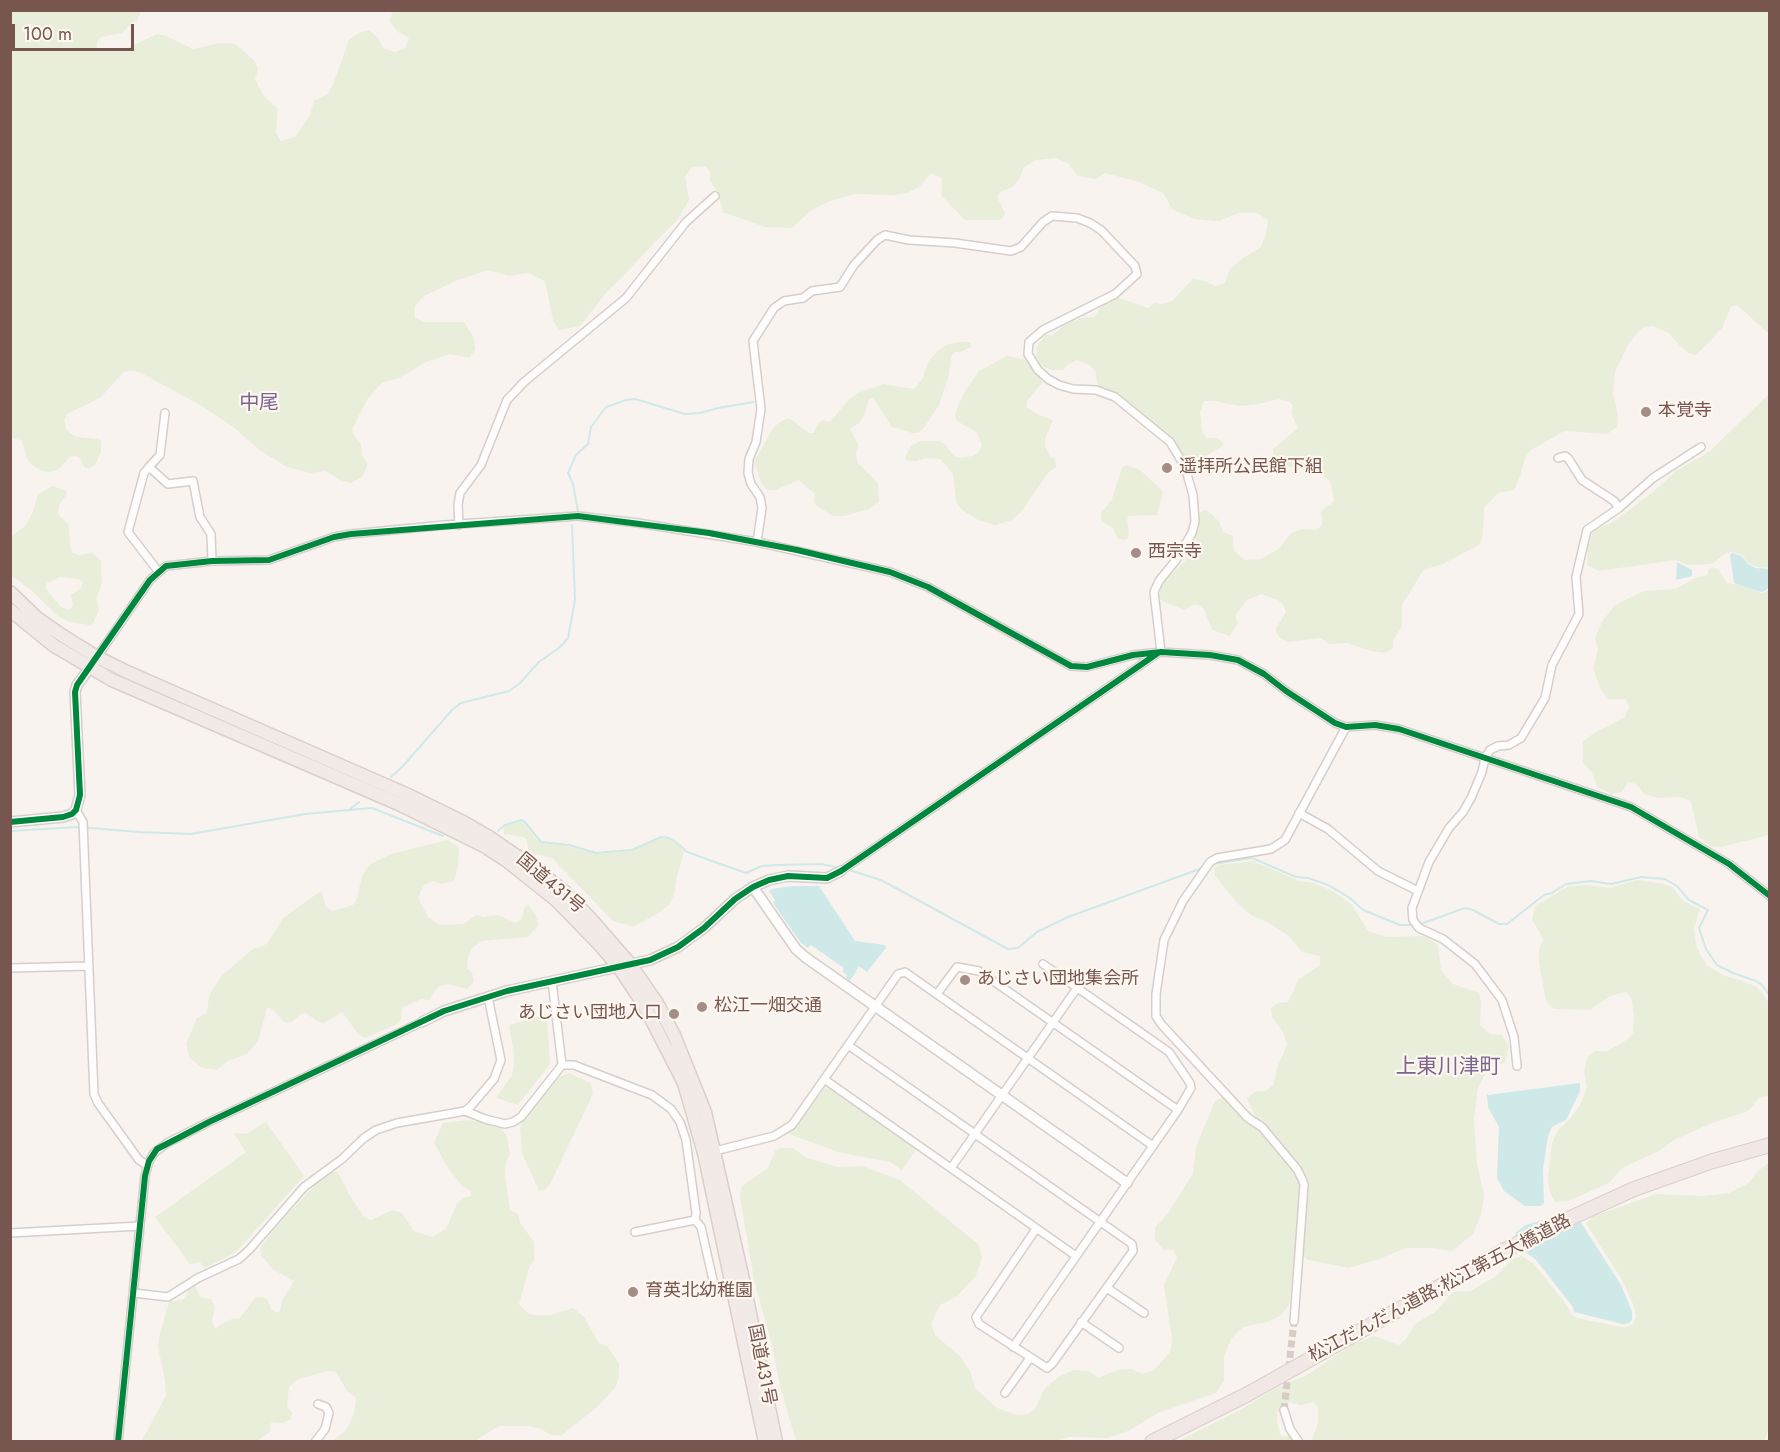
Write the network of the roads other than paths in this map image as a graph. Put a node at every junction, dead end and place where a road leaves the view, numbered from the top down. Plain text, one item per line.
1 (715, 196) dead end
2 (165, 413) dead end
3 (1701, 447) dead end
4 (1558, 458) dead end
5 (150, 467) junction
6 (1619, 508) junction
7 (459, 525) junction
8 (757, 542) junction
9 (212, 561) junction
10 (158, 571) junction
11 (10, 592) edge
12 (10, 610) edge
13 (1161, 652) junction
14 (93, 662) junction
15 (1346, 727) junction
16 (1485, 758) junction
17 (76, 810) junction
18 (1299, 813) junction
19 (10, 822) edge
20 (845, 868) joint
21 (753, 887) junction
22 (1418, 891) junction
23 (1770, 896) edge
24 (1043, 964) dead end
25 (624, 965) junction
26 (89, 966) junction
27 (10, 968) edge
28 (552, 981) junction
29 (1077, 988) junction
30 (937, 994) junction
31 (488, 997) junction
32 (874, 1006) junction
33 (422, 1022) joint
34 (1052, 1023) junction
35 (848, 1045) junction
36 (1028, 1058) junction
37 (562, 1065) junction
38 (1517, 1066) dead end
39 (824, 1079) junction
40 (1002, 1096) junction
41 (1178, 1110) junction
42 (465, 1111) junction
43 (975, 1135) junction
44 (1770, 1145) edge
45 (1153, 1146) junction
46 (715, 1151) junction
47 (147, 1165) junction
48 (951, 1168) junction
49 (1127, 1183) junction
50 (695, 1220) junction
51 (1100, 1222) junction
52 (140, 1226) junction
53 (1036, 1229) junction
54 (635, 1232) dead end
55 (10, 1233) edge
56 (1076, 1256) junction
57 (734, 1285) junction
58 (1107, 1288) junction
59 (134, 1293) junction
60 (1144, 1313) dead end
61 (1081, 1322) junction
62 (1294, 1322) tunnel mouth
63 (1013, 1347) junction
64 (1119, 1348) dead end
65 (1030, 1358) junction
66 (1005, 1393) dead end
67 (318, 1404) dead end
68 (1284, 1410) tunnel mouth
69 (118, 1442) edge
70 (315, 1442) edge
71 (765, 1442) edge
72 (776, 1442) edge
73 (1152, 1442) edge
74 (1299, 1442) edge

1 - 7 street
2 - 5 street
3 - 6 street
4 - 6 street
5 - 9 street
5 - 10 street
6 - 16 street
7 - 8 street
7 - 9 street
8 - 13 street
8 - 13 street
9 - 10 street
10 - 14 street
11 - 14 highway, 国道431号
12 - 14 highway, 国道431号
13 - 15 street
13 - 20 street
14 - 17 street
14 - 25 highway, 国道431号
15 - 16 street
15 - 18 street
16 - 22 street
16 - 23 street
17 - 19 street
17 - 26 street
18 - 22 street
18 - 62 street
20 - 21 street
21 - 25 street
21 - 32 street
22 - 38 street
24 - 29 street
25 - 28 street
25 - 46 highway, 国道431号
25 - 57 highway, 国道431号
26 - 27 street
26 - 47 street
28 - 31 street
28 - 37 street
29 - 34 street
29 - 41 street
30 - 32 street
30 - 34 street
30 - 36 street
31 - 33 street
31 - 42 street
32 - 35 street
32 - 40 street
33 - 47 street
34 - 36 street
34 - 41 street
35 - 39 street
35 - 43 street
36 - 40 street
36 - 45 street
37 - 42 street
37 - 50 street
39 - 46 street
39 - 48 street
40 - 43 street
40 - 49 street
41 - 45 street
42 - 59 street
43 - 48 street
43 - 51 street
44 - 73 highway, 松江だんだん道路;松江第五大橋道路
45 - 49 street
46 - 72 highway, 国道431号
47 - 52 street
48 - 53 street
49 - 51 street
50 - 54 street
50 - 57 street
51 - 56 street
51 - 58 street
52 - 55 street
52 - 59 street
53 - 56 street
53 - 63 street
56 - 63 street
57 - 71 highway, 国道431号
58 - 60 street
58 - 61 street
59 - 69 street
61 - 64 street
61 - 65 street
63 - 65 street
65 - 66 street
67 - 70 street
68 - 74 street

